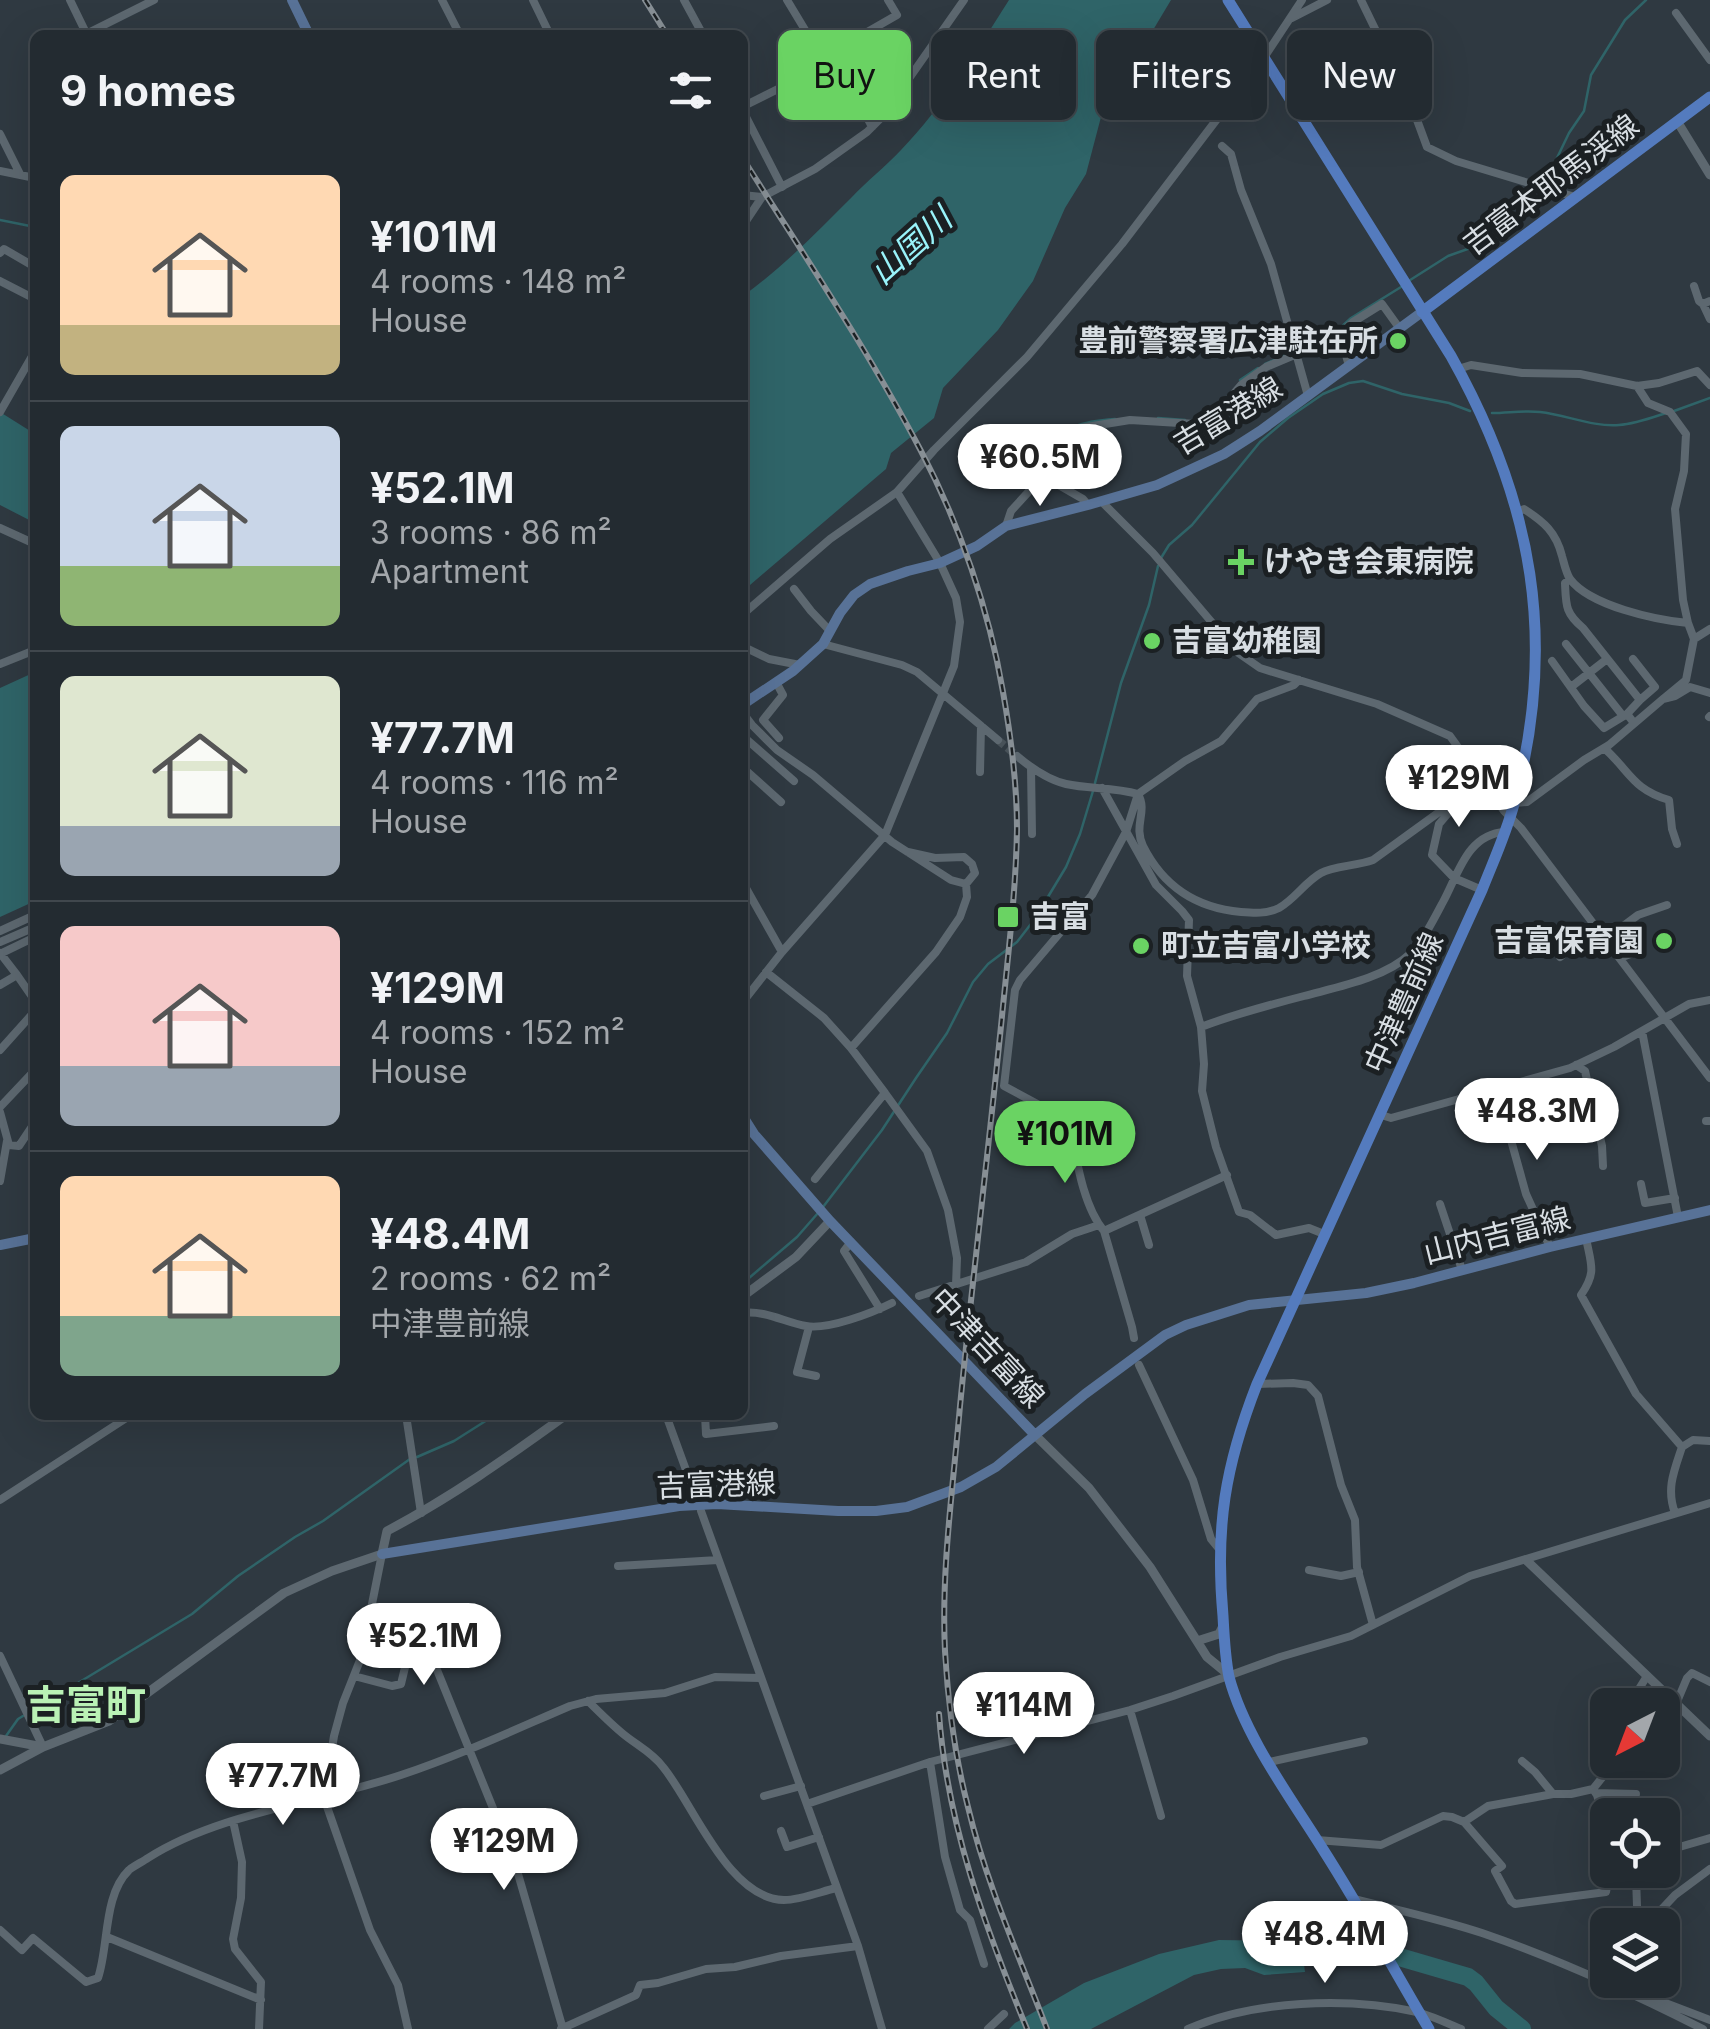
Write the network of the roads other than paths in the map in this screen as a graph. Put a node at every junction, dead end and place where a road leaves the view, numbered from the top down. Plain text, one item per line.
1 (70, 0) edge
2 (154, 0) edge
3 (292, 0) edge
4 (442, 0) edge
5 (533, 0) edge
6 (684, 0) edge
7 (788, 0) edge
8 (888, 0) edge
9 (964, 0) edge
10 (1228, 0) edge
11 (1302, 0) edge
12 (1326, 0) edge
13 (1361, 0) edge
14 (1676, 13) dead end
15 (1288, 20) junction
16 (84, 30) edge
17 (94, 30) edge
18 (307, 30) edge
19 (457, 30) edge
20 (548, 30) edge
21 (700, 30) edge
22 (806, 30) edge
23 (871, 30) edge
24 (1248, 30) edge
25 (1267, 53) edge
26 (1267, 59) edge
27 (1710, 60) edge
28 (778, 90) edge
29 (1710, 97) edge
30 (748, 105) edge
31 (748, 120) edge
32 (868, 120) edge
33 (1216, 120) edge
34 (1677, 121) junction
35 (872, 127) junction
36 (0, 134) edge
37 (1222, 146) dead end
38 (0, 171) edge
39 (20, 174) junction
40 (1710, 175) edge
41 (30, 177) edge
42 (782, 187) junction
43 (748, 196) edge
44 (762, 197) junction
45 (1574, 197) junction
46 (748, 218) edge
47 (0, 254) edge
48 (30, 264) edge
49 (0, 280) edge
50 (1694, 286) dead end
51 (30, 296) edge
52 (1707, 302) edge
53 (1422, 312) junction
54 (1710, 319) edge
55 (1400, 329) junction
56 (1340, 334) junction
57 (1296, 355) junction
58 (30, 360) edge
59 (1349, 366) junction
60 (1458, 369) junction
61 (1710, 385) edge
62 (1637, 386) junction
63 (1308, 396) junction
64 (0, 412) edge
65 (1043, 476) junction
66 (897, 492) junction
67 (1102, 502) junction
68 (1088, 506) junction
69 (1518, 512) junction
70 (1006, 526) junction
71 (0, 528) edge
72 (30, 542) edge
73 (940, 563) junction
74 (1570, 579) junction
75 (794, 589) dead end
76 (748, 611) edge
77 (1688, 623) junction
78 (1710, 629) edge
79 (830, 631) junction
80 (1694, 638) junction
81 (823, 644) junction
82 (1566, 644) dead end
83 (748, 649) edge
84 (30, 652) edge
85 (1608, 659) junction
86 (1633, 659) dead end
87 (1552, 661) dead end
88 (0, 664) edge
89 (800, 665) junction
90 (1589, 673) junction
91 (1299, 680) junction
92 (776, 682) junction
93 (1570, 687) junction
94 (1710, 693) edge
95 (944, 696) junction
96 (1664, 699) junction
97 (1640, 700) junction
98 (748, 703) edge
99 (1625, 715) junction
100 (748, 718) edge
101 (1634, 723) junction
102 (981, 726) junction
103 (779, 738) dead end
104 (998, 740) tunnel mouth
105 (748, 741) edge
106 (1604, 748) junction
107 (1017, 756) tunnel mouth
108 (1031, 767) junction
109 (748, 772) edge
110 (980, 772) dead end
111 (794, 780) dead end
112 (1482, 781) junction
113 (1102, 788) junction
114 (1138, 794) junction
115 (782, 802) dead end
116 (1514, 803) junction
117 (1447, 806) junction
118 (1510, 817) junction
119 (1126, 832) junction
120 (1505, 832) junction
121 (1032, 834) dead end
122 (884, 835) junction
123 (1677, 844) dead end
124 (908, 852) junction
125 (1454, 878) junction
126 (966, 884) junction
127 (1482, 890) junction
128 (748, 892) edge
129 (754, 902) junction
130 (748, 905) edge
131 (1667, 905) dead end
132 (30, 917) edge
133 (30, 928) edge
134 (1598, 928) junction
135 (0, 930) edge
136 (30, 939) edge
137 (1606, 940) junction
138 (0, 942) edge
139 (782, 952) junction
140 (1638, 952) dead end
141 (0, 954) edge
142 (1560, 957) dead end
143 (1620, 958) junction
144 (766, 972) junction
145 (17, 976) junction
146 (0, 986) edge
147 (30, 994) edge
148 (748, 995) edge
149 (1710, 1000) edge
150 (30, 1017) edge
151 (1666, 1018) junction
152 (1201, 1026) junction
153 (1642, 1031) junction
154 (851, 1048) junction
155 (0, 1050) edge
156 (1576, 1065) junction
157 (30, 1076) edge
158 (1710, 1078) edge
159 (1496, 1090) junction
160 (884, 1093) junction
161 (0, 1109) edge
162 (1382, 1115) junction
163 (748, 1124) edge
164 (30, 1130) edge
165 (8, 1141) junction
166 (1603, 1166) dead end
167 (1227, 1174) junction
168 (815, 1179) dead end
169 (0, 1180) edge
170 (1641, 1184) dead end
171 (1674, 1198) junction
172 (1440, 1204) dead end
173 (1706, 1211) edge
174 (1140, 1215) junction
175 (1678, 1217) junction
176 (830, 1221) junction
177 (1710, 1223) edge
178 (1102, 1228) junction
179 (1324, 1234) junction
180 (1586, 1238) junction
181 (30, 1239) edge
182 (852, 1242) junction
183 (0, 1245) edge
184 (1149, 1245) dead end
185 (1550, 1247) junction
186 (1462, 1270) junction
187 (956, 1285) junction
188 (748, 1293) edge
189 (919, 1296) dead end
190 (1295, 1299) junction
191 (892, 1303) dead end
192 (880, 1309) junction
193 (748, 1313) edge
194 (808, 1327) junction
195 (1134, 1338) dead end
196 (1139, 1365) dead end
197 (816, 1376) dead end
198 (1258, 1384) junction
199 (122, 1420) edge
200 (407, 1420) edge
201 (559, 1420) edge
202 (669, 1420) edge
203 (705, 1420) edge
204 (774, 1426) dead end
205 (1035, 1436) junction
206 (1710, 1441) edge
207 (1682, 1447) junction
208 (694, 1492) dead end
209 (0, 1500) edge
210 (1710, 1503) edge
211 (701, 1512) dead end
212 (421, 1513) junction
213 (1675, 1514) junction
214 (1220, 1550) junction
215 (382, 1554) junction
216 (718, 1560) junction
217 (1526, 1560) junction
218 (618, 1566) dead end
219 (1308, 1570) dead end
220 (1359, 1572) junction
221 (1373, 1625) junction
222 (1224, 1626) junction
223 (368, 1640) junction
224 (1196, 1640) junction
225 (408, 1655) junction
226 (0, 1656) edge
227 (1229, 1675) junction
228 (354, 1676) junction
229 (1646, 1676) junction
230 (760, 1678) junction
231 (1710, 1682) edge
232 (1639, 1688) edge
233 (1659, 1688) edge
234 (1680, 1695) edge
235 (588, 1701) junction
236 (1680, 1708) edge
237 (1130, 1710) junction
238 (1710, 1736) edge
239 (0, 1740) edge
240 (1364, 1741) dead end
241 (43, 1746) junction
242 (468, 1748) junction
243 (1522, 1761) dead end
244 (930, 1762) junction
245 (1269, 1762) junction
246 (0, 1770) edge
247 (1603, 1778) edge
248 (800, 1786) junction
249 (1595, 1791) junction
250 (1554, 1794) junction
251 (1636, 1794) dead end
252 (764, 1796) dead end
253 (324, 1798) junction
254 (1597, 1798) edge
255 (807, 1804) junction
256 (1162, 1816) dead end
257 (233, 1821) junction
258 (1464, 1822) junction
259 (781, 1831) dead end
260 (819, 1836) junction
261 (1710, 1838) edge
262 (1318, 1840) junction
263 (1680, 1847) edge
264 (1710, 1869) edge
265 (836, 1888) junction
266 (1607, 1888) edge
267 (1354, 1900) junction
268 (1662, 1908) edge
269 (0, 1930) edge
270 (107, 1937) junction
271 (858, 1946) junction
272 (984, 1964) dead end
273 (1590, 1977) edge
274 (1640, 1998) edge
275 (260, 2000) junction
276 (1649, 2002) junction
277 (1416, 2007) junction
278 (1004, 2014) dead end
279 (1710, 2020) edge
280 (258, 2029) edge
281 (408, 2029) edge
282 (563, 2029) edge
283 (882, 2029) edge
284 (988, 2029) edge
285 (1188, 2029) edge
286 (1429, 2029) edge
287 (1461, 2029) edge
288 (1703, 2029) edge

1 - 16 street
2 - 17 street
3 - 18 main road
4 - 19 street
5 - 20 street
6 - 21 street
7 - 22 street
8 - 23 street
9 - 35 street
10 - 24 main road, 中津豊前線
11 - 15 street
12 - 15 street
13 - 45 street
14 - 27 street
15 - 25 street
26 - 53 main road, 中津豊前線
28 - 30 street
29 - 34 main road, 吉富本耶馬渓線
31 - 42 street
32 - 35 street
33 - 66 street
34 - 40 street
34 - 45 main road, 吉富本耶馬渓線
35 - 42 street
36 - 39 street
37 - 57 street
38 - 39 street
39 - 41 street
42 - 44 street
43 - 44 street
44 - 46 street
45 - 53 main road, 吉富本耶馬渓線
47 - 48 street
49 - 51 street
50 - 52 street
52 - 54 street
53 - 55 main road, 吉富港線
53 - 60 main road, 中津豊前線
55 - 56 street
55 - 59 main road, 吉富港線
56 - 57 street
56 - 59 street
57 - 63 street
57 - 65 street
58 - 64 street
59 - 63 main road, 吉富港線
60 - 62 street
60 - 69 main road, 中津豊前線
61 - 62 street
62 - 77 street
63 - 67 main road, 吉富港線
65 - 68 street
65 - 70 street
66 - 73 street
66 - 76 street
67 - 68 main road, 吉富港線
67 - 91 street
68 - 70 main road, 吉富港線
69 - 74 street
69 - 116 main road, 中津豊前線
70 - 73 main road, 吉富港線
71 - 72 street
73 - 79 main road, 吉富港線
73 - 95 street
74 - 77 street
74 - 85 street
75 - 79 street
77 - 80 street
78 - 80 street
79 - 81 main road, 吉富港線
80 - 96 street
81 - 89 main road, 吉富港線
81 - 95 street
82 - 90 street
83 - 89 street
84 - 88 street
85 - 90 street
85 - 97 street
86 - 97 street
87 - 93 street
89 - 92 main road, 吉富港線
90 - 93 street
90 - 99 street
91 - 112 street
91 - 114 street
92 - 98 main road, 吉富港線
92 - 103 street
93 - 99 street
94 - 96 street
95 - 102 street
95 - 122 street
96 - 101 street
97 - 99 street
99 - 101 street
100 - 122 street
101 - 106 street
102 - 104 street
102 - 110 street
105 - 111 street
106 - 116 street
106 - 123 street
107 - 108 street
108 - 113 street
108 - 121 street
109 - 115 street
112 - 117 street
112 - 118 street
113 - 114 street
113 - 119 street
114 - 117 street
114 - 119 street
116 - 118 main road, 中津豊前線
117 - 125 street
118 - 120 main road, 中津豊前線
118 - 134 street
119 - 152 street
119 - 178 street
120 - 125 street
120 - 127 main road, 中津豊前線
122 - 124 street
122 - 139 street
124 - 126 street
124 - 126 street
125 - 127 street
125 - 152 street
126 - 154 street
127 - 162 main road, 中津豊前線
128 - 129 street
129 - 130 street
129 - 139 street
131 - 137 street
132 - 135 street
133 - 138 street
134 - 137 street
134 - 142 street
136 - 141 street
137 - 143 street
139 - 144 street
140 - 143 street
141 - 145 street
143 - 151 street
144 - 148 street
144 - 154 street
145 - 146 street
145 - 147 street
149 - 151 street
150 - 155 street
151 - 153 street
151 - 158 street
152 - 167 street
153 - 156 street
153 - 171 street
154 - 160 street
156 - 159 street
156 - 166 street
157 - 161 street
159 - 162 street
159 - 185 street
160 - 168 street
160 - 187 street
161 - 165 street
162 - 179 main road, 中津豊前線
163 - 176 main road, 中津吉富線
164 - 165 street
165 - 169 street
167 - 174 street
167 - 179 street
170 - 171 street
171 - 175 street
172 - 186 street
173 - 175 main road, 山内吉富線
173 - 177 street
174 - 178 street
174 - 184 street
175 - 180 main road, 山内吉富線
176 - 182 main road, 中津吉富線
176 - 188 street
178 - 187 street
178 - 195 street
179 - 190 main road, 中津豊前線
180 - 185 main road, 山内吉富線
180 - 207 street
181 - 183 main road
182 - 192 street
182 - 205 main road, 中津吉富線
185 - 186 main road, 山内吉富線
186 - 190 main road, 山内吉富線
187 - 189 street
190 - 198 main road, 中津豊前線
190 - 205 main road, 中津吉富線
191 - 192 street
192 - 194 street
193 - 194 street
194 - 197 street
196 - 214 street
198 - 214 main road, 中津豊前線
198 - 220 street
199 - 209 street
200 - 212 street
201 - 212 street
202 - 208 street
203 - 204 street
205 - 215 main road, 吉富港線
205 - 224 street
206 - 207 street
207 - 213 street
210 - 213 street
211 - 216 street
212 - 215 street
213 - 217 street
214 - 222 main road, 中津豊前線
215 - 223 street
215 - 241 street
216 - 218 street
216 - 230 street
217 - 221 street
217 - 229 street
219 - 220 street
220 - 221 street
221 - 227 street
222 - 224 street
222 - 227 main road, 中津豊前線
223 - 225 street
223 - 228 street
224 - 227 street
225 - 228 street
225 - 242 street
226 - 241 street
227 - 237 street
227 - 245 main road, 中津豊前線
228 - 253 street
229 - 232 street
229 - 233 street
230 - 235 street
230 - 248 street
231 - 234 street
235 - 242 street
235 - 265 street
236 - 238 street
237 - 244 street
237 - 256 street
239 - 241 street
240 - 245 street
241 - 246 street
242 - 253 street
242 - 282 street
243 - 250 street
244 - 255 street
244 - 272 street
245 - 262 main road, 中津豊前線
247 - 249 street
248 - 252 street
248 - 255 street
249 - 250 street
249 - 251 street
249 - 254 street
250 - 258 street
253 - 257 street
253 - 281 street
255 - 260 street
257 - 270 street
257 - 275 street
258 - 262 street
258 - 266 street
259 - 260 street
260 - 265 street
261 - 263 street
262 - 267 main road, 中津豊前線
264 - 268 street
265 - 271 street
267 - 273 street
267 - 277 main road, 中津豊前線
269 - 270 street
270 - 275 street
271 - 282 street
271 - 283 street
274 - 276 street
275 - 280 street
276 - 279 street
276 - 288 street
277 - 285 street
277 - 286 main road, 中津豊前線
277 - 287 street
278 - 284 street

